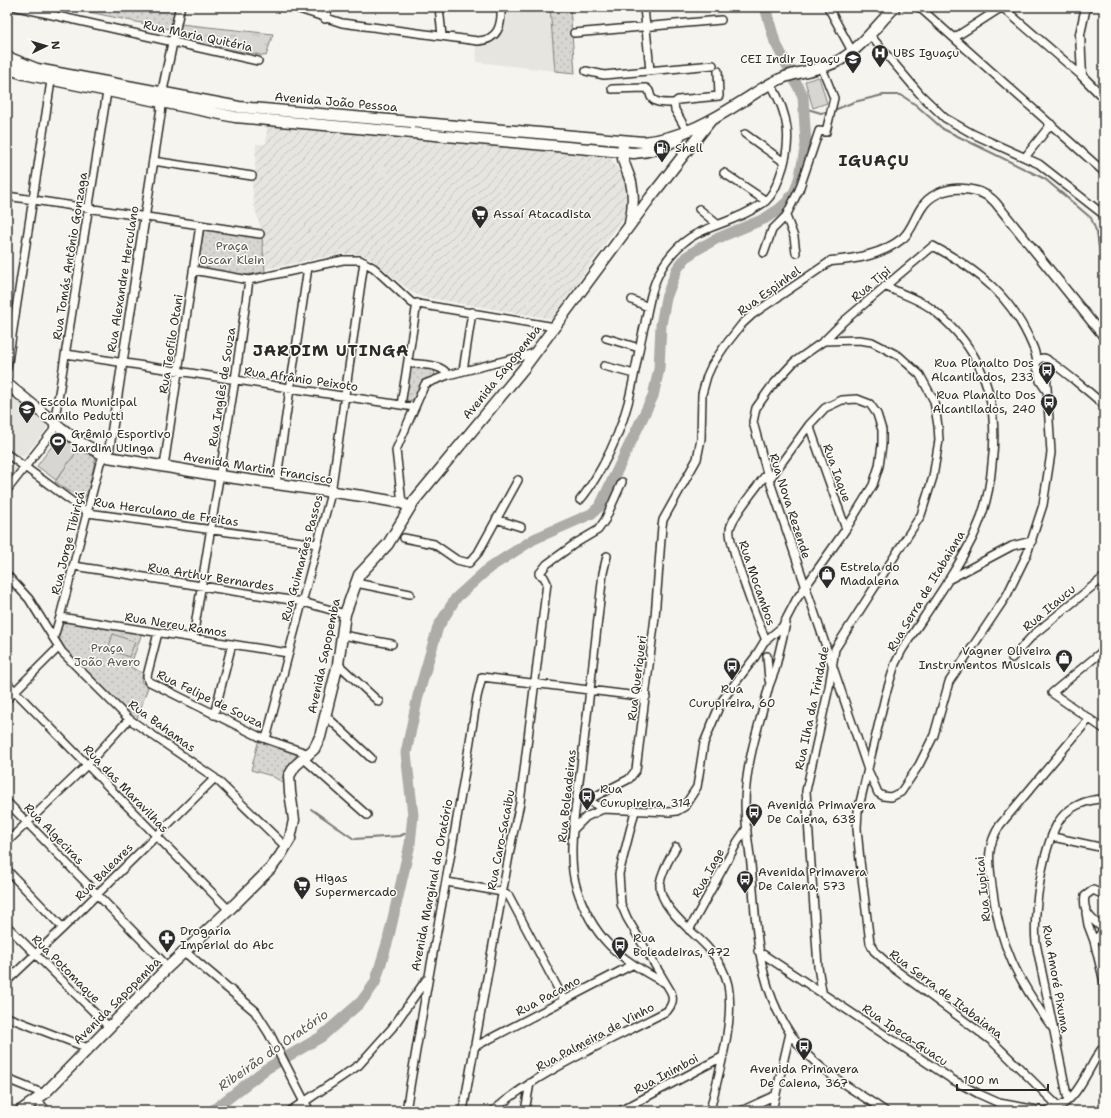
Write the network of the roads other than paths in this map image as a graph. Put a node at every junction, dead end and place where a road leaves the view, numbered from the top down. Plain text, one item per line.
1 (9, 7) edge
2 (17, 7) edge
3 (180, 7) edge
4 (293, 7) edge
5 (329, 7) edge
6 (439, 7) edge
7 (501, 7) edge
8 (644, 7) edge
9 (828, 7) edge
10 (895, 7) edge
11 (919, 7) edge
12 (1002, 7) edge
13 (1086, 7) edge
14 (7, 11) edge
15 (325, 19) junction
16 (721, 20) dead end
17 (646, 27) junction
18 (574, 33) dead end
19 (869, 34) junction
20 (442, 36) junction
21 (954, 38) junction
22 (172, 42) junction
23 (852, 51) junction
24 (7, 58) edge
25 (258, 61) dead end
26 (713, 65) dead end
27 (7, 68) edge
28 (820, 69) junction
29 (586, 71) dead end
30 (650, 71) junction
31 (718, 72) dead end
32 (1082, 76) junction
33 (51, 81) junction
34 (775, 81) junction
35 (612, 89) dead end
36 (107, 92) junction
37 (162, 98) junction
38 (1104, 98) edge
39 (674, 103) junction
40 (711, 120) junction
41 (1051, 124) junction
42 (689, 130) junction
43 (745, 134) dead end
44 (671, 139) junction
45 (631, 142) junction
46 (610, 150) junction
47 (622, 152) junction
48 (1026, 156) junction
49 (682, 157) junction
50 (153, 161) junction
51 (784, 162) junction
52 (624, 166) junction
53 (1104, 172) edge
54 (724, 173) dead end
55 (252, 176) dead end
56 (632, 187) junction
57 (7, 196) edge
58 (650, 198) junction
59 (33, 200) junction
60 (766, 201) junction
61 (88, 209) junction
62 (699, 209) dead end
63 (1104, 215) edge
64 (786, 216) junction
65 (145, 217) junction
66 (717, 224) junction
67 (200, 225) junction
68 (630, 225) junction
69 (260, 234) dead end
70 (764, 253) dead end
71 (796, 253) dead end
72 (831, 261) joint
73 (364, 262) junction
74 (308, 267) junction
75 (194, 270) junction
76 (249, 280) junction
77 (885, 286) junction
78 (632, 300) dead end
79 (417, 303) junction
80 (648, 307) junction
81 (472, 312) junction
82 (555, 327) junction
83 (1104, 337) edge
84 (606, 338) dead end
85 (824, 341) junction
86 (639, 346) junction
87 (1034, 348) junction
88 (535, 352) junction
89 (66, 354) junction
90 (1048, 360) junction
91 (123, 363) junction
92 (408, 363) junction
93 (604, 366) dead end
94 (7, 368) edge
95 (1042, 368) junction
96 (463, 371) junction
97 (1061, 371) junction
98 (178, 372) junction
99 (634, 374) junction
100 (448, 375) junction
101 (235, 380) junction
102 (7, 384) edge
103 (290, 388) junction
104 (345, 396) junction
105 (401, 405) junction
106 (1104, 406) edge
107 (414, 407) junction
108 (55, 424) junction
109 (808, 425) junction
110 (7, 454) edge
111 (106, 457) junction
112 (164, 466) junction
113 (24, 467) junction
114 (220, 476) junction
115 (768, 476) junction
116 (518, 480) dead end
117 (622, 482) dead end
118 (276, 484) junction
119 (7, 490) edge
120 (331, 493) junction
121 (580, 500) dead end
122 (406, 505) junction
123 (88, 513) junction
124 (496, 519) junction
125 (663, 520) joint
126 (521, 528) dead end
127 (212, 529) junction
128 (846, 529) junction
129 (404, 538) dead end
130 (1032, 541) junction
131 (317, 544) junction
132 (607, 556) dead end
133 (74, 566) junction
134 (7, 575) edge
135 (1104, 577) edge
136 (946, 581) junction
137 (356, 583) junction
138 (806, 586) junction
139 (203, 587) junction
140 (410, 594) dead end
141 (303, 602) junction
142 (345, 614) junction
143 (60, 617) junction
144 (786, 620) junction
145 (158, 633) junction
146 (342, 635) junction
147 (54, 637) junction
148 (193, 638) junction
149 (767, 640) junction
150 (232, 644) junction
151 (392, 644) dead end
152 (762, 646) junction
153 (58, 648) junction
154 (780, 650) junction
155 (1104, 650) edge
156 (288, 653) junction
157 (766, 656) junction
158 (1012, 658) dead end
159 (832, 663) junction
160 (338, 664) junction
161 (748, 667) junction
162 (7, 682) edge
163 (534, 684) junction
164 (769, 686) junction
165 (590, 690) junction
166 (15, 691) junction
167 (646, 697) junction
168 (7, 699) edge
169 (379, 702) dead end
170 (214, 715) junction
171 (326, 716) junction
172 (129, 719) junction
173 (1089, 719) junction
174 (1104, 729) edge
175 (266, 739) junction
176 (306, 757) junction
177 (371, 758) dead end
178 (87, 765) junction
179 (868, 770) junction
180 (215, 778) junction
181 (578, 795) junction
182 (1104, 799) edge
183 (588, 800) junction
184 (7, 802) edge
185 (603, 809) junction
186 (635, 811) junction
187 (367, 815) dead end
188 (28, 823) junction
189 (747, 828) junction
190 (574, 829) junction
191 (156, 836) junction
192 (1053, 837) junction
193 (7, 842) edge
194 (286, 847) junction
195 (676, 847) dead end
196 (1104, 848) edge
197 (7, 870) edge
198 (446, 882) junction
199 (502, 892) junction
200 (97, 894) junction
201 (1104, 895) edge
202 (229, 910) junction
203 (1086, 913) junction
204 (7, 926) edge
205 (63, 928) junction
206 (1104, 929) edge
207 (689, 930) junction
208 (1094, 941) junction
209 (758, 951) junction
210 (185, 952) junction
211 (35, 955) junction
212 (632, 965) junction
213 (168, 967) junction
214 (428, 978) junction
215 (7, 981) edge
216 (1104, 982) edge
217 (665, 983) junction
218 (822, 991) junction
219 (564, 1000) junction
220 (7, 1017) edge
221 (109, 1027) junction
222 (1054, 1030) junction
223 (790, 1033) junction
224 (474, 1046) junction
225 (1104, 1046) edge
226 (88, 1048) junction
227 (722, 1057) junction
228 (1100, 1057) edge
229 (7, 1079) edge
230 (530, 1083) junction
231 (44, 1094) junction
232 (776, 1095) junction
233 (1068, 1100) junction
234 (37, 1101) junction
235 (304, 1102) junction
236 (1059, 1106) junction
237 (774, 1110) edge
238 (20, 1111) edge
239 (46, 1111) edge
240 (291, 1111) edge
241 (309, 1111) edge
242 (406, 1111) edge
243 (463, 1111) edge
244 (493, 1111) edge
245 (525, 1111) edge
246 (620, 1111) edge
247 (710, 1111) edge
248 (741, 1111) edge
249 (886, 1111) edge

1 - 14 street
2 - 22 street, Rua Maria Quitéria
3 - 22 street, Rua Alexandre Herculano
4 - 15 street
5 - 15 street
6 - 20 street
7 - 20 street
8 - 17 street
9 - 23 street
10 - 19 main road, Avenida João Pessoa
11 - 21 street
12 - 21 street
12 - 32 street
13 - 32 street
15 - 20 street
16 - 17 street
17 - 18 street
17 - 30 street
19 - 23 main road, Avenida João Pessoa
19 - 48 street
21 - 41 street
22 - 25 street, Rua Maria Quitéria
22 - 37 street, Rua Alexandre Herculano
23 - 28 main road, Avenida João Pessoa
24 - 37 main road, Avenida João Pessoa
26 - 30 street
27 - 33 main road, Avenida João Pessoa
28 - 34 main road, Avenida João Pessoa
28 - 64 street
29 - 30 street
31 - 39 street
32 - 38 street
33 - 36 main road, Avenida João Pessoa
33 - 59 street
34 - 40 main road, Avenida João Pessoa
34 - 51 street
35 - 39 street
36 - 37 main road, Avenida João Pessoa
36 - 61 street, Rua Tomás Antônio Gonzaga
37 - 45 main road, Avenida João Pessoa
37 - 46 main road, Avenida João Pessoa
37 - 50 street, Rua Alexandre Herculano
39 - 42 street
40 - 42 main road, Avenida João Pessoa
40 - 49 main road, Avenida Sapopemba
41 - 48 street
41 - 53 street
42 - 44 main road, Avenida João Pessoa
43 - 51 street
44 - 45 main road, Avenida João Pessoa
44 - 47 main road, Avenida João Pessoa
44 - 49 main road
45 - 47 main road
46 - 47 main road, Avenida João Pessoa
46 - 52 main road
47 - 52 main road
48 - 63 street
49 - 58 main road, Avenida Sapopemba
50 - 55 street
50 - 65 street, Rua Alexandre Herculano
51 - 60 street
52 - 56 main road
54 - 60 street
56 - 58 main road
56 - 68 main road, Avenida Sapopemba
57 - 59 street
58 - 68 main road, Avenida Sapopemba
59 - 61 street
59 - 94 street
60 - 66 street
61 - 65 street
61 - 89 street, Rua Tomás Antônio Gonzaga
62 - 66 street
64 - 70 street
64 - 71 street
65 - 67 street
65 - 91 street, Rua Alexandre Herculano
66 - 80 street
67 - 69 street
67 - 75 street, Rua Teofilo Otani
68 - 82 main road, Avenida Sapopemba
72 - 83 street
72 - 125 street, Rua Espinhel
73 - 74 street
73 - 79 street
73 - 104 street, Rua Guimarães Passos
74 - 76 street
74 - 103 street
75 - 76 street
75 - 98 street, Rua Teofilo Otani
76 - 101 street, Rua Inglês de Souza
77 - 85 street, Rua Tipi
77 - 87 street, Rua Tipi
77 - 136 street, Rua Serra de Itabaiana
78 - 80 street
79 - 81 street
79 - 92 street
80 - 86 street
81 - 82 street
81 - 96 street
82 - 88 main road, Avenida Sapopemba
84 - 86 street
85 - 115 street, Rua Nova Rezende
85 - 159 street, Rua Ilha da Trindade
86 - 99 street
87 - 90 street
87 - 95 street
88 - 96 street
88 - 122 main road, Avenida Sapopemba
89 - 91 street, Rua Afrânio Peixoto
89 - 108 street, Rua Tomás Antônio Gonzaga
90 - 95 street
90 - 95 street
90 - 97 street
91 - 98 street, Rua Afrânio Peixoto
91 - 111 street, Rua Alexandre Herculano
92 - 100 street
92 - 105 street
93 - 99 street
95 - 97 street
95 - 130 street
96 - 100 street
97 - 106 street
98 - 101 street, Rua Afrânio Peixoto
98 - 112 street, Rua Teofilo Otani
99 - 121 street
100 - 107 street
101 - 103 street, Rua Afrânio Peixoto
101 - 114 street, Rua Inglês de Souza
102 - 108 main road, Avenida Martim Francisco
103 - 104 street, Rua Afrânio Peixoto
103 - 118 street
104 - 105 street, Rua Afrânio Peixoto
104 - 120 street, Rua Guimarães Passos
105 - 107 street, Rua Afrânio Peixoto
107 - 122 street
108 - 111 main road, Avenida Martim Francisco
108 - 113 street
109 - 115 street, Rua Mocambos
109 - 128 street, Rua Iaque
109 - 128 street, Rua Mocambos
110 - 113 street, Rua Herculano de Freitas
111 - 112 main road, Avenida Martim Francisco
111 - 123 street, Rua Jorge Tibiriçá
112 - 114 main road, Avenida Martim Francisco
113 - 119 street
113 - 123 street, Rua Herculano de Freitas
114 - 118 main road, Avenida Martim Francisco
114 - 127 street, Rua Inglês de Souza
115 - 138 street, Rua Nova Rezende
115 - 149 street, Rua Mocambos
116 - 124 street
117 - 163 street, Rua Caro-Sacaibu
118 - 120 main road, Avenida Martim Francisco
120 - 122 main road, Avenida Martim Francisco
120 - 131 street, Rua Guimarães Passos
122 - 137 main road, Avenida Sapopemba
123 - 127 street, Rua Herculano de Freitas
123 - 133 street, Rua Jorge Tibiriçá
124 - 126 street
124 - 129 street
125 - 167 street, Rua Queriqueri
127 - 131 street, Rua Herculano de Freitas
127 - 139 street, Rua Inglês de Souza
128 - 138 street, Rua Mocambos
130 - 136 street
130 - 179 street, Rua Nova Rezende
131 - 141 street, Rua Guimarães Passos
132 - 165 street, Rua Boleadeiras
133 - 139 street, Rua Arthur Bernardes
133 - 143 street, Rua Jorge Tibiriçá
134 - 147 street, Rua Bahamas
135 - 158 street, Rua Itaucu
136 - 179 street, Rua Serra de Itabaiana
137 - 140 street
137 - 142 main road, Avenida Sapopemba
138 - 144 street, Rua Mocambos
138 - 159 street, Rua Nova Rezende
139 - 141 street, Rua Arthur Bernardes
139 - 148 street, Rua Inglês de Souza
141 - 142 street, Rua Arthur Bernardes
141 - 156 street, Rua Guimarães Passos
142 - 146 main road, Avenida Sapopemba
143 - 145 street, Rua Nereu Ramos
143 - 147 street, Rua Jorge Tibiriçá
144 - 149 street
144 - 154 street
145 - 148 street, Rua Nereu Ramos
145 - 170 street, Rua Felipe de Souza
146 - 151 street
146 - 160 main road, Avenida Sapopemba
147 - 153 street, Rua Bahamas
148 - 150 street, Rua Nereu Ramos
149 - 152 street
149 - 154 street
150 - 156 street, Rua Nereu Ramos
150 - 170 street
152 - 157 street
152 - 161 street
153 - 166 street
153 - 172 street, Rua Bahamas
154 - 157 street
154 - 164 street
155 - 173 street
156 - 175 street, Rua Guimarães Passos
157 - 161 street
157 - 164 street
159 - 179 street, Rua Nova Rezende
159 - 218 street, Rua Ilha da Trindade
160 - 169 street
160 - 171 main road, Avenida Sapopemba
161 - 186 street
162 - 166 street, Rua das Maravilhas
163 - 165 street
163 - 198 street, Avenida Marginal do Oratório
163 - 199 street, Rua Caro-Sacaibu
164 - 189 street
165 - 167 street
165 - 181 street, Rua Boleadeiras
166 - 168 street
166 - 178 street, Rua das Maravilhas
167 - 183 street, Rua Queriqueri
170 - 175 street, Rua Felipe de Souza
171 - 176 main road, Avenida Sapopemba
171 - 177 street
172 - 178 street
172 - 180 street, Rua Bahamas
173 - 174 street
173 - 222 street, Rua Iupicai
175 - 176 street, Rua Felipe de Souza
176 - 187 street
176 - 194 main road, Avenida Sapopemba
178 - 188 street
178 - 191 street, Rua das Maravilhas
179 - 236 street, Rua Serra de Itabaiana
180 - 191 street, Rua Baleares
180 - 194 street, Rua Bahamas
181 - 183 street
181 - 190 street, Rua Boleadeiras
182 - 192 street, Rua Amoré Pixuma
183 - 185 street
184 - 188 street, Rua Algeciras
185 - 186 street
185 - 190 street
186 - 217 street, Rua Palmeira de Vinho
188 - 193 street
188 - 200 street, Rua Algeciras
189 - 207 street, Rua Iage
189 - 209 street
190 - 212 street, Rua Boleadeiras
191 - 200 street, Rua Baleares
191 - 202 street, Rua das Maravilhas
192 - 196 street
192 - 222 street, Rua Amoré Pixuma
194 - 202 main road, Avenida Sapopemba
195 - 207 street
197 - 205 street
198 - 199 street
198 - 214 street, Avenida Marginal do Oratório
199 - 219 street
199 - 224 street, Rua Caro-Sacaibu
200 - 205 street, Rua Baleares
200 - 213 street, Rua Algeciras
201 - 203 street
202 - 210 main road, Avenida Sapopemba
203 - 206 street
203 - 208 street
204 - 211 street, Rua Potomaque
205 - 211 street, Rua Baleares
206 - 208 street
207 - 227 street
208 - 216 street
209 - 218 street, Rua Ipeca-Guacu
209 - 223 street
210 - 213 main road, Avenida Sapopemba
210 - 235 street
211 - 215 street, Rua Baleares
211 - 221 street, Rua Potomaque
212 - 217 street, Rua Boleadeiras
212 - 219 street, Rua Pacamo
213 - 221 main road, Avenida Sapopemba
214 - 235 street, Avenida Marginal do Oratório
214 - 242 street
217 - 230 street, Rua Palmeira de Vinho
218 - 236 street, Rua Ipeca-Guacu
219 - 224 street, Rua Pacamo
220 - 226 street
221 - 226 main road, Avenida Sapopemba
222 - 233 street, Rua Amoré Pixuma
223 - 232 street
223 - 249 street
224 - 243 street, Rua Caro-Sacaibu
225 - 228 street, Rua Ipeca-Guacu
226 - 231 main road, Avenida Sapopemba
227 - 246 street, Rua Inimboi
227 - 247 street
228 - 233 street, Rua Ipeca-Guacu
229 - 231 street
230 - 244 street, Rua Palmeira de Vinho
230 - 245 street
231 - 234 main road, Avenida Sapopemba
232 - 237 street
232 - 248 street
233 - 236 street, Rua Ipeca-Guacu
234 - 238 main road, Avenida Sapopemba
234 - 239 street
235 - 240 street, Avenida Marginal do Oratório
235 - 241 street

